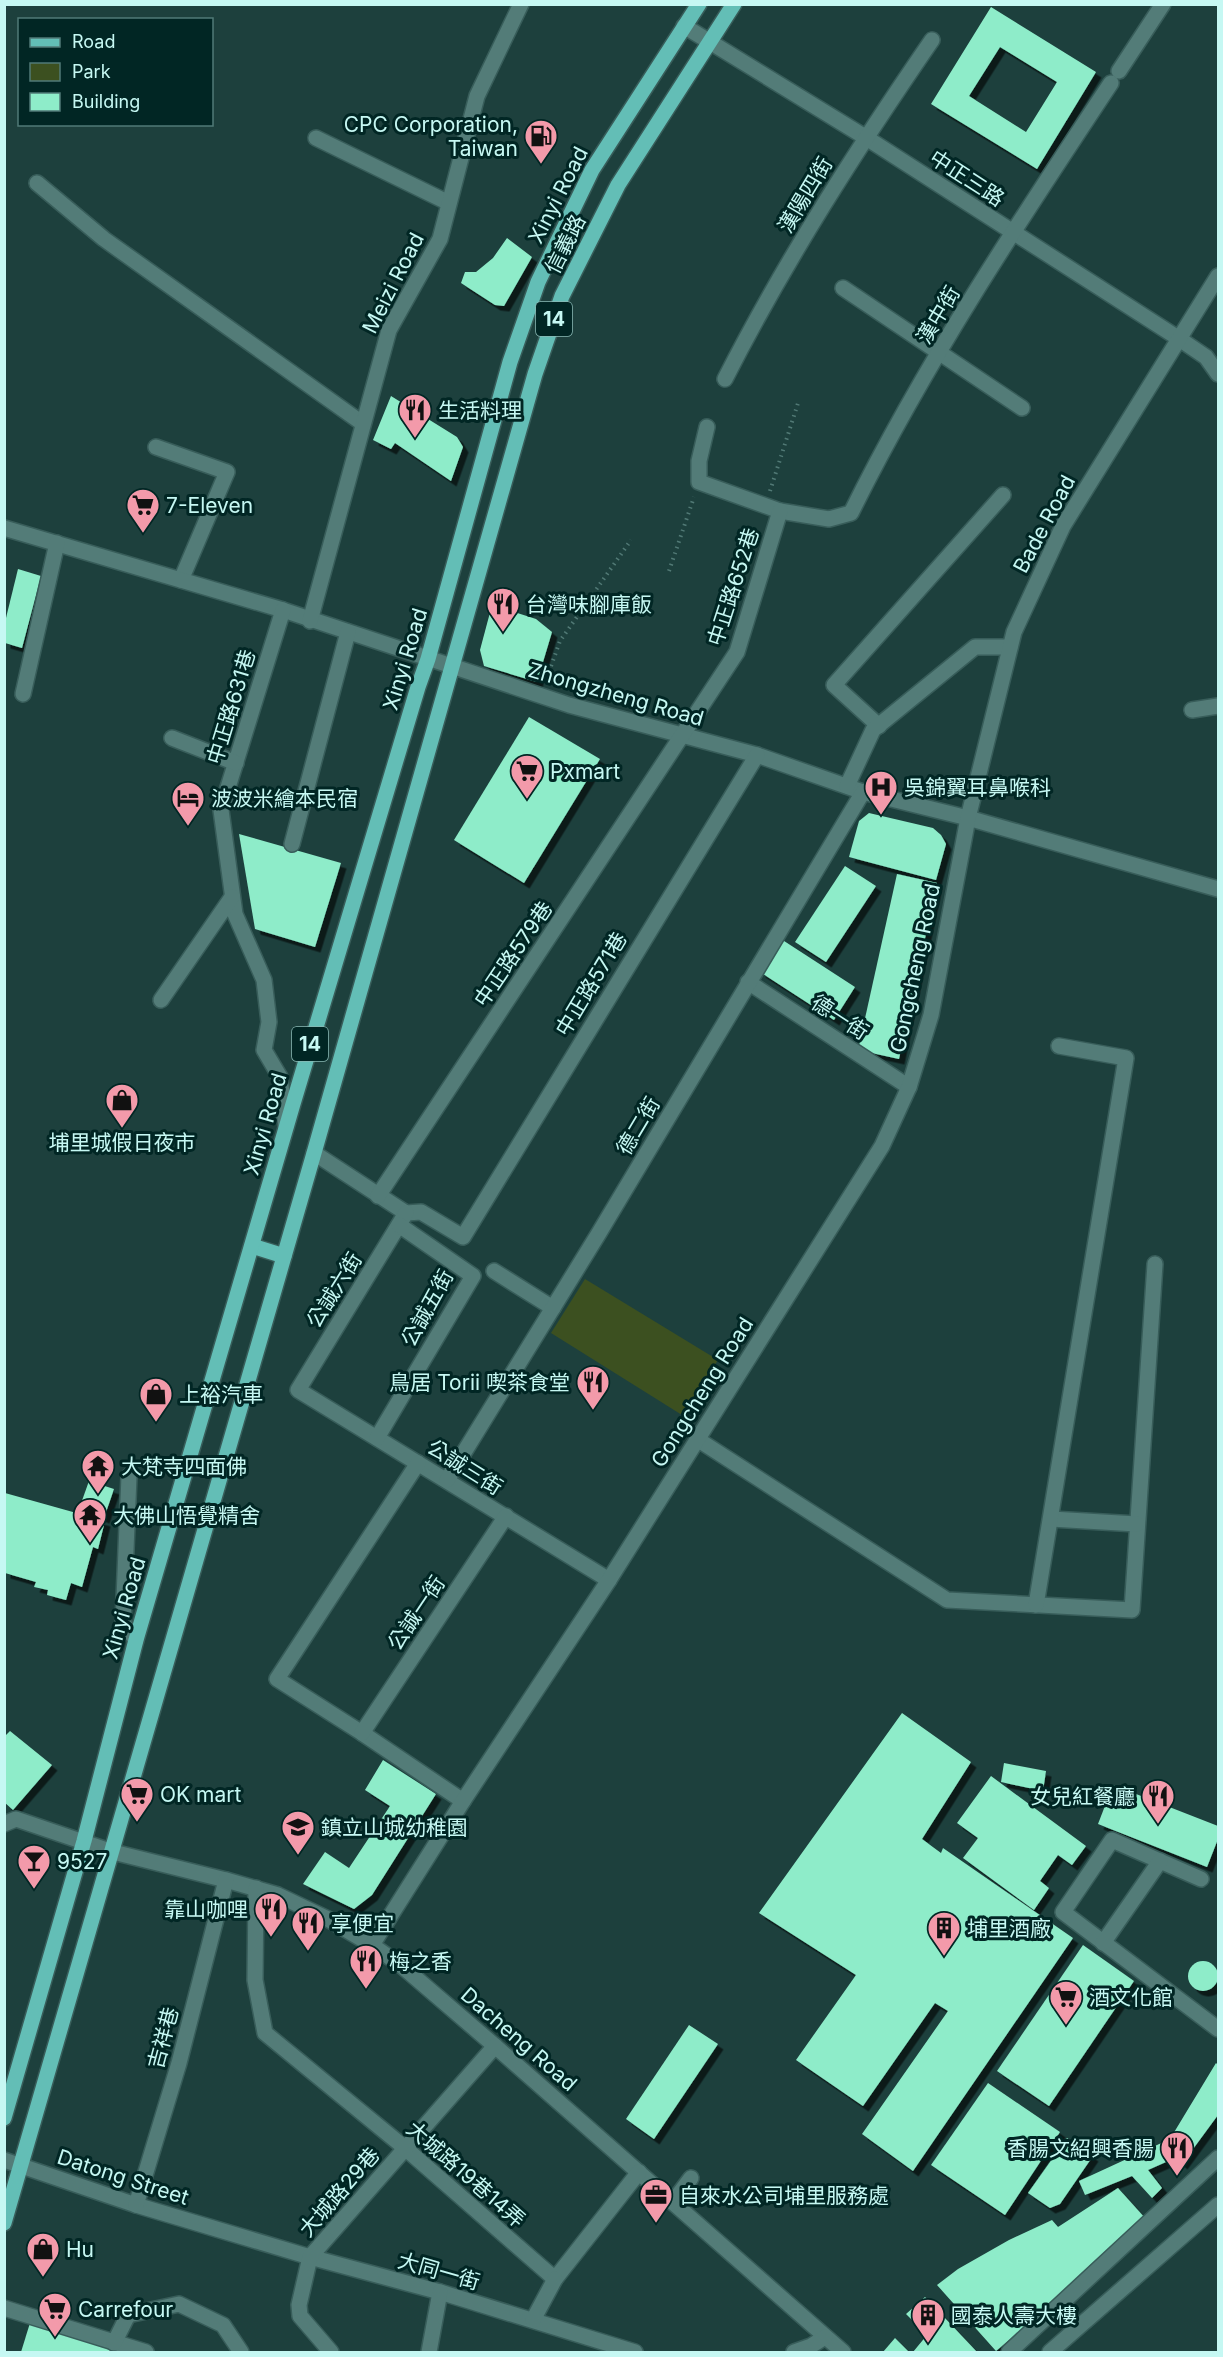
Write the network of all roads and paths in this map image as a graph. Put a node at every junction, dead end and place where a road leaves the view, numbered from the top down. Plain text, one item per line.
1 (521, 4) edge
2 (699, 4) edge
3 (734, 4) edge
4 (1163, 4) edge
5 (684, 26) junction
6 (932, 40) dead end
7 (711, 41) junction
8 (865, 137) junction
9 (316, 138) dead end
10 (37, 183) dead end
11 (449, 203) junction
12 (1012, 232) junction
13 (1218, 276) edge
14 (843, 288) dead end
15 (1178, 338) junction
16 (939, 353) junction
17 (1218, 374) edge
18 (725, 379) dead end
19 (799, 400) dead end
20 (1022, 408) dead end
21 (362, 423) junction
22 (707, 427) dead end
23 (156, 447) dead end
24 (699, 482) junction
25 (1003, 495) dead end
26 (772, 508) junction
27 (4, 528) edge
28 (630, 540) dead end
29 (57, 543) junction
30 (669, 571) dead end
31 (181, 580) junction
32 (282, 610) junction
33 (310, 621) junction
34 (348, 632) junction
35 (1010, 647) junction
36 (428, 659) junction
37 (452, 668) junction
38 (23, 694) dead end
39 (540, 696) junction
40 (1218, 706) edge
41 (1192, 710) dead end
42 (879, 726) junction
43 (684, 735) junction
44 (172, 738) dead end
45 (757, 755) junction
46 (236, 763) junction
47 (847, 786) junction
48 (863, 792) junction
49 (968, 818) junction
50 (292, 844) dead end
51 (1218, 889) edge
52 (232, 897) junction
53 (748, 982) junction
54 (161, 1000) dead end
55 (1059, 1046) dead end
56 (909, 1087) junction
57 (286, 1127) junction
58 (314, 1153) junction
59 (378, 1196) junction
60 (402, 1219) junction
61 (252, 1246) junction
62 (284, 1256) junction
63 (1155, 1264) dead end
64 (494, 1271) dead end
65 (553, 1308) junction
66 (298, 1390) joint
67 (377, 1438) junction
68 (697, 1439) junction
69 (418, 1462) junction
70 (129, 1476) dead end
71 (447, 1480) junction
72 (506, 1516) junction
73 (1051, 1519) junction
74 (1137, 1524) junction
75 (609, 1580) junction
76 (1036, 1605) junction
77 (136, 1640) junction
78 (362, 1732) junction
79 (463, 1802) junction
80 (4, 1824) edge
81 (84, 1841) junction
82 (112, 1852) junction
83 (1160, 1861) junction
84 (1201, 1879) dead end
85 (226, 1880) junction
86 (256, 1888) junction
87 (1103, 1943) junction
88 (372, 1945) junction
89 (1218, 2029) edge
90 (495, 2046) junction
91 (4, 2118) edge
92 (405, 2148) junction
93 (1218, 2158) edge
94 (4, 2160) edge
95 (21, 2165) junction
96 (639, 2172) junction
97 (691, 2178) dead end
98 (673, 2202) junction
99 (136, 2205) junction
100 (1218, 2205) edge
101 (4, 2223) edge
102 (230, 2233) joint
103 (310, 2257) junction
104 (555, 2279) junction
105 (440, 2292) junction
106 (4, 2308) edge
107 (533, 2320) junction
108 (825, 2337) junction
109 (114, 2343) junction
110 (146, 2352) edge
111 (241, 2352) edge
112 (331, 2352) edge
113 (429, 2352) edge
114 (632, 2352) edge
115 (795, 2352) edge
116 (843, 2352) edge
117 (1009, 2352) edge
118 (1050, 2352) edge

1 - 11 street, Meizi Road
2 - 5 main road, Xinyi Road / 14
3 - 7 main road, 信義路 / 14
4 - 12 street, 漢中街
5 - 7 street, 中正三路
5 - 36 main road, Xinyi Road / 14
6 - 8 street, 漢陽四街
7 - 8 street, 中正三路
7 - 37 main road, 信義路 / 14
8 - 12 street, 中正三路
8 - 18 street, 漢陽四街
9 - 11 street
10 - 21 street
11 - 21 street, Meizi Road
12 - 15 street, 中正三路
12 - 16 street, 漢中街
13 - 15 street, Bade Road
14 - 16 street
15 - 17 street, 中正三路
15 - 35 street, Bade Road
16 - 20 street
16 - 26 street, 漢中街
19 - 26 path
21 - 33 street, Meizi Road
22 - 24 street
23 - 31 street
24 - 26 street
24 - 30 path
25 - 42 street
26 - 43 street, 中正路652巷
27 - 29 street, Zhongzheng Road
28 - 39 path
29 - 31 street, Zhongzheng Road
29 - 38 street
31 - 32 street, Zhongzheng Road
32 - 33 street, Zhongzheng Road
32 - 46 street, 中正路631巷
33 - 34 street, Zhongzheng Road
34 - 36 street, Zhongzheng Road
34 - 50 street
35 - 42 street
35 - 49 street, Bade Road
36 - 37 street, Zhongzheng Road
36 - 57 main road, Xinyi Road / 14
37 - 39 street, Zhongzheng Road
37 - 58 main road, 14
39 - 43 street, Zhongzheng Road
40 - 41 street
42 - 47 street
43 - 45 street, Zhongzheng Road
43 - 59 street, 中正路579巷
44 - 46 street
45 - 47 street, Zhongzheng Road
45 - 60 street, 中正路571巷
46 - 52 street, 中正路631巷
47 - 48 street, Zhongzheng Road
48 - 49 street, Zhongzheng Road
48 - 53 street, 德二街
49 - 51 street, Zhongzheng Road
49 - 56 street, Gongcheng Road
52 - 54 street
52 - 57 street, 中正路631巷
53 - 56 street, 德一街
53 - 65 street, 德二街
55 - 73 street
56 - 68 street, Gongcheng Road
57 - 61 main road, Xinyi Road / 14
58 - 59 street
58 - 62 main road, 14
59 - 60 street
60 - 66 street, 公誠六街
60 - 67 street, 公誠五街
61 - 62 main road
61 - 77 main road, Xinyi Road / 14
62 - 82 main road, 14
63 - 74 street
64 - 65 street
65 - 71 street, 德二街
66 - 67 street, 公誠三街
67 - 69 street, 公誠三街
68 - 75 street, Gongcheng Road
68 - 76 street
69 - 71 street, 公誠三街
69 - 78 street
70 - 77 street
71 - 72 street, 公誠三街
72 - 75 street, 公誠三街
72 - 78 street, 公誠一街
73 - 74 street
73 - 76 street
74 - 76 street
75 - 79 street, Gongcheng Road
77 - 81 main road, Xinyi Road / 14
78 - 79 street
79 - 88 street, Gongcheng Road
80 - 81 street, Dacheng Road
81 - 82 street, Dacheng Road
81 - 91 main road, Xinyi Road / 14
82 - 85 street, Dacheng Road
82 - 95 main road, 14
83 - 84 street
83 - 87 street
83 - 87 street
85 - 86 street, Dacheng Road
85 - 99 street, 吉祥巷
86 - 88 street, Dacheng Road
86 - 92 street, 大城路19巷14弄
87 - 89 street
88 - 90 street, Dacheng Road
90 - 92 street, 大城路29巷
90 - 96 street, Dacheng Road
92 - 103 street, 大城路29巷
92 - 104 street, 大城路19巷14弄
93 - 117 street
94 - 95 street, Datong Street
95 - 99 street, Datong Street
95 - 101 main road, 14
96 - 98 street, Dacheng Road
96 - 104 street
97 - 98 street
98 - 108 street, Dacheng Road
99 - 102 street, Datong Street
100 - 118 street
102 - 103 street, 大同一街
103 - 105 street, 大同一街
103 - 112 street
104 - 107 street
105 - 107 street, 大同一街
105 - 113 street
106 - 109 street
107 - 114 street, 大同一街
108 - 115 street
108 - 116 street, Dacheng Road
109 - 110 street
109 - 111 street

